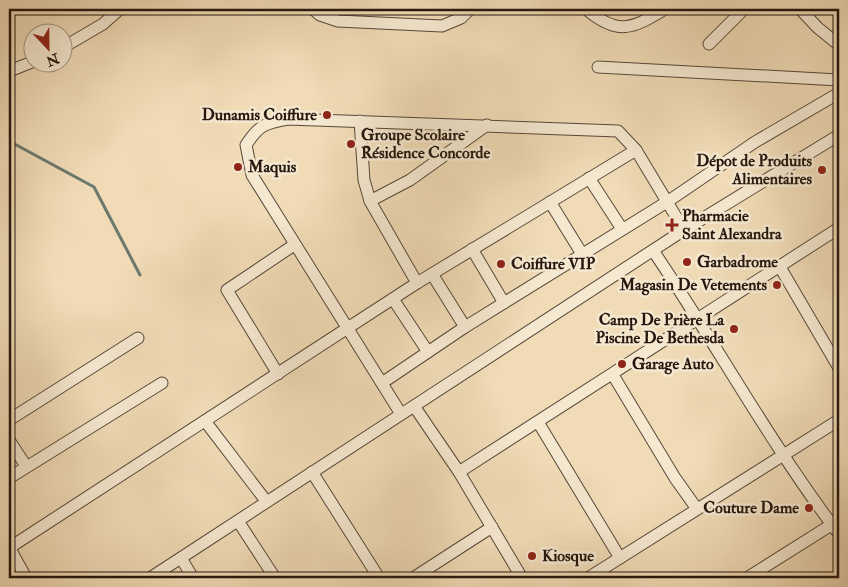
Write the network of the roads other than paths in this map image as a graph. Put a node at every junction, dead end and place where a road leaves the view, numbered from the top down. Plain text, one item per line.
1 (120, 9) edge
2 (313, 9) edge
3 (470, 9) edge
4 (586, 9) edge
5 (665, 9) edge
6 (744, 9) edge
7 (800, 9) edge
8 (72, 42) edge
9 (709, 44) dead end
10 (839, 45) edge
11 (22, 66) edge
12 (598, 67) dead end
13 (12, 70) dead end
14 (839, 80) edge
15 (839, 93) edge
16 (360, 121) junction
17 (487, 125) junction
18 (839, 135) edge
19 (636, 150) junction
20 (589, 178) junction
21 (370, 201) junction
22 (550, 202) junction
23 (667, 202) junction
24 (839, 228) edge
25 (622, 229) junction
26 (684, 230) junction
27 (294, 245) junction
28 (472, 250) junction
29 (654, 252) junction
30 (582, 254) junction
31 (780, 267) junction
32 (432, 274) junction
33 (418, 283) junction
34 (393, 298) junction
35 (504, 303) junction
36 (700, 319) junction
37 (465, 327) junction
38 (348, 328) junction
39 (138, 338) dead end
40 (428, 352) junction
41 (839, 368) edge
42 (278, 374) junction
43 (613, 375) junction
44 (162, 383) dead end
45 (382, 383) junction
46 (414, 406) junction
47 (401, 414) junction
48 (9, 420) edge
49 (839, 420) edge
50 (206, 421) junction
51 (538, 422) junction
52 (9, 440) edge
53 (784, 456) junction
54 (26, 466) junction
55 (312, 472) junction
56 (460, 472) junction
57 (9, 478) edge
58 (266, 502) junction
59 (697, 509) junction
60 (238, 521) junction
61 (836, 522) edge
62 (492, 527) junction
63 (839, 534) edge
64 (9, 547) edge
65 (182, 558) junction
66 (620, 558) junction
67 (26, 578) edge
68 (150, 578) edge
69 (194, 578) edge
70 (275, 578) edge
71 (380, 578) edge
72 (413, 578) edge
73 (522, 578) edge
74 (588, 578) edge
75 (747, 578) edge

1 - 8 street
2 - 3 street
4 - 5 street
6 - 9 street
7 - 10 street
11 - 13 street
12 - 14 street
15 - 23 street
16 - 17 street
16 - 21 street
16 - 27 street
17 - 19 street
17 - 21 street
18 - 26 street
19 - 20 street
19 - 23 street
20 - 22 street
20 - 25 street
21 - 33 street
22 - 28 street
22 - 30 street
23 - 25 street
23 - 26 street
24 - 31 street
25 - 30 street
26 - 29 street
27 - 38 street
27 - 42 street
28 - 32 street
28 - 35 street
29 - 36 street
29 - 46 street
30 - 35 street
31 - 36 street
31 - 41 street
32 - 33 street
32 - 37 street
33 - 34 street
34 - 38 street
34 - 40 street
35 - 37 street
36 - 43 street
36 - 53 street
37 - 40 street
38 - 42 street
38 - 45 street
39 - 48 street
40 - 45 street
42 - 50 street
43 - 51 street
43 - 59 street
44 - 54 street
45 - 47 street
46 - 47 street
46 - 56 street
47 - 55 street
49 - 53 street
50 - 58 street
50 - 64 street
51 - 56 street
51 - 66 street
52 - 54 street
53 - 59 street
53 - 61 street
54 - 57 street
55 - 58 street
55 - 71 street
56 - 62 street
58 - 60 street
59 - 66 street
60 - 65 street
60 - 70 street
61 - 63 street
61 - 75 street
62 - 72 street
62 - 73 street
64 - 67 street
65 - 68 street
65 - 69 street
66 - 74 street

